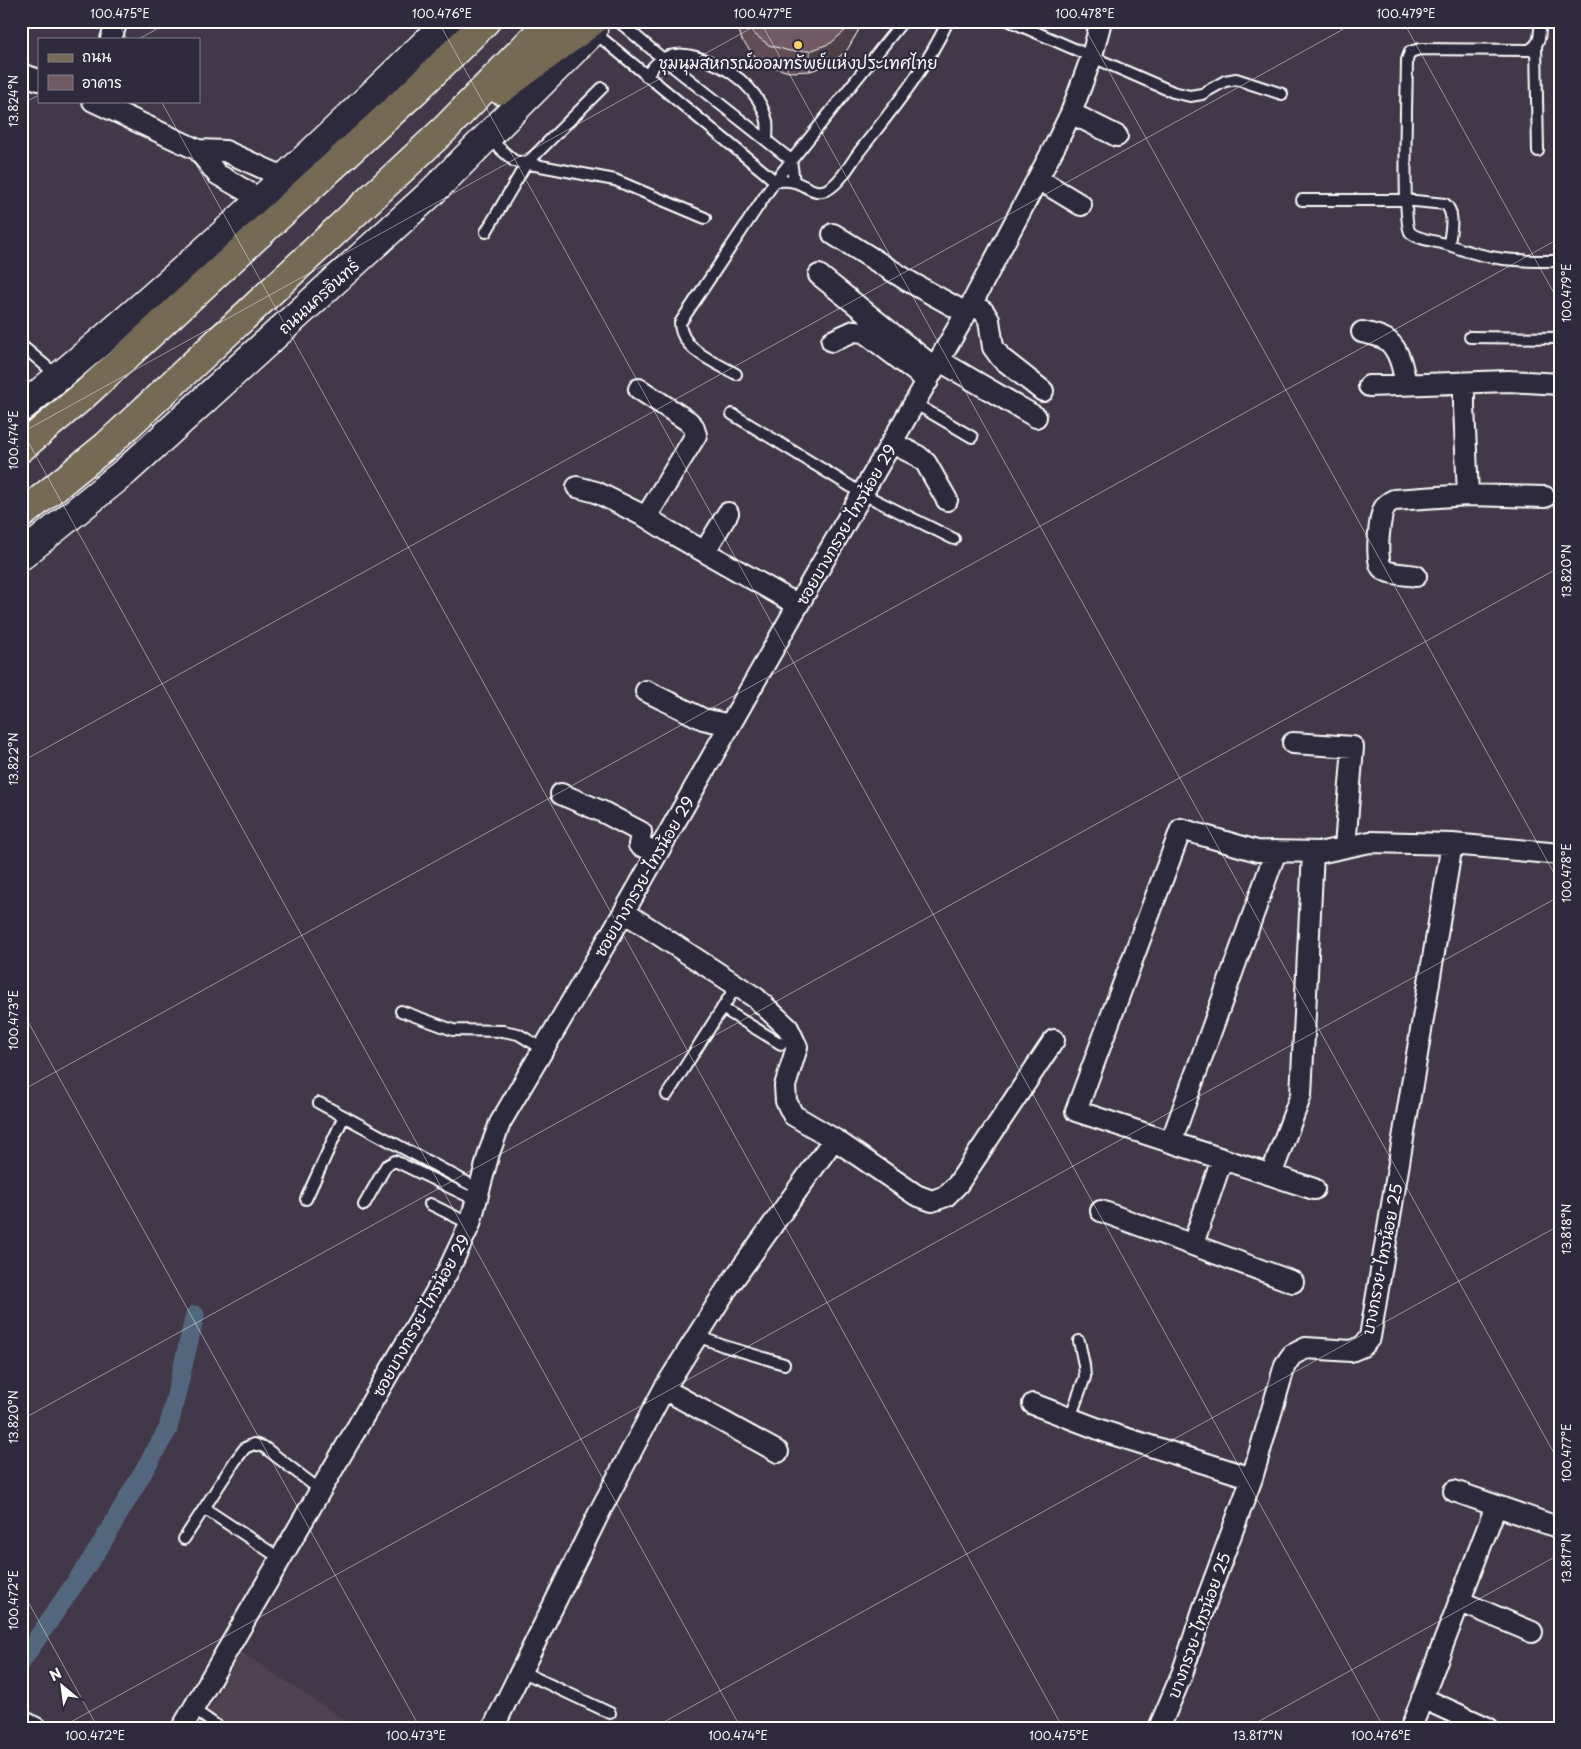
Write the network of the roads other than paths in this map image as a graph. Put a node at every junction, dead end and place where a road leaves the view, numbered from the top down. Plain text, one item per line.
1 (117, 21) edge
2 (448, 21) edge
3 (468, 21) edge
4 (486, 21) edge
5 (550, 21) edge
6 (618, 21) edge
7 (903, 21) edge
8 (948, 21) edge
9 (1010, 21) edge
10 (1101, 21) edge
11 (1540, 21) edge
12 (596, 25) edge
13 (111, 38) edge
14 (1536, 46) junction
15 (1092, 56) junction
16 (662, 58) junction
17 (21, 74) edge
18 (646, 76) junction
19 (38, 80) edge
20 (602, 88) dead end
21 (416, 90) junction
22 (1282, 94) dead end
23 (95, 102) edge
24 (1071, 113) junction
25 (446, 128) junction
26 (1118, 136) dead end
27 (488, 137) junction
28 (767, 141) junction
29 (198, 150) junction
30 (1538, 151) dead end
31 (791, 160) junction
32 (526, 164) junction
33 (283, 177) junction
34 (1038, 179) junction
35 (775, 181) junction
36 (794, 182) junction
37 (260, 199) junction
38 (1302, 200) dead end
39 (1406, 200) junction
40 (1081, 205) dead end
41 (705, 218) dead end
42 (486, 232) dead end
43 (833, 234) dead end
44 (1449, 245) junction
45 (1560, 261) edge
46 (819, 275) dead end
47 (969, 308) junction
48 (1362, 332) dead end
49 (1470, 337) dead end
50 (1560, 338) edge
51 (832, 341) dead end
52 (21, 345) edge
53 (934, 370) junction
54 (736, 374) dead end
55 (59, 377) junction
56 (1406, 384) junction
57 (1464, 384) junction
58 (1560, 384) edge
59 (1369, 386) dead end
60 (639, 389) dead end
61 (1044, 391) dead end
62 (914, 403) junction
63 (21, 408) edge
64 (732, 414) dead end
65 (1036, 417) dead end
66 (972, 436) dead end
67 (892, 443) junction
68 (21, 448) edge
69 (577, 487) dead end
70 (863, 494) junction
71 (1468, 495) junction
72 (1545, 497) dead end
73 (947, 500) dead end
74 (728, 513) dead end
75 (21, 515) edge
76 (646, 517) junction
77 (954, 539) dead end
78 (705, 551) junction
79 (21, 556) edge
80 (1416, 576) dead end
81 (798, 605) junction
82 (646, 691) dead end
83 (730, 725) junction
84 (1293, 743) dead end
85 (561, 794) dead end
86 (1452, 844) junction
87 (1345, 847) junction
88 (1276, 851) junction
89 (657, 852) junction
90 (1313, 852) junction
91 (1560, 854) edge
92 (624, 912) junction
93 (737, 985) junction
94 (722, 1008) junction
95 (401, 1011) dead end
96 (1054, 1040) dead end
97 (781, 1044) dead end
98 (543, 1049) junction
99 (667, 1094) dead end
100 (319, 1103) dead end
101 (344, 1116) junction
102 (834, 1139) junction
103 (1171, 1142) junction
104 (1222, 1159) junction
105 (1271, 1175) junction
106 (1314, 1189) dead end
107 (478, 1194) junction
108 (306, 1200) dead end
109 (430, 1204) dead end
110 (364, 1205) dead end
111 (1102, 1211) dead end
112 (470, 1224) junction
113 (1193, 1244) junction
114 (1293, 1282) dead end
115 (697, 1336) junction
116 (1079, 1341) dead end
117 (784, 1364) dead end
118 (664, 1389) junction
119 (1033, 1404) dead end
120 (1070, 1418) junction
121 (778, 1452) dead end
122 (1252, 1478) junction
123 (320, 1490) junction
124 (1454, 1491) dead end
125 (1496, 1506) junction
126 (204, 1508) junction
127 (1560, 1528) edge
128 (184, 1539) dead end
129 (281, 1559) junction
130 (1460, 1601) junction
131 (1532, 1632) dead end
132 (521, 1671) junction
133 (1422, 1698) junction
134 (194, 1709) junction
135 (610, 1713) dead end
136 (21, 1720) edge
137 (36, 1728) edge
138 (182, 1728) edge
139 (220, 1728) edge
140 (493, 1728) edge
141 (1159, 1728) edge
142 (1411, 1728) edge
143 (1488, 1728) edge

1 - 13 street
2 - 33 main road
3 - 21 main road
4 - 21 main road
5 - 25 main road
6 - 16 lane
7 - 31 lane
8 - 36 lane
9 - 15 lane
10 - 15 street, ซอยบางกรวย-ไทรน้อย 29
11 - 14 lane
12 - 18 lane
12 - 25 main road
12 - 27 main road, ถนนนครอินทร์
14 - 30 lane
14 - 39 lane
15 - 22 lane
15 - 24 street, ซอยบางกรวย-ไทรน้อย 29
16 - 18 lane
16 - 28 lane
16 - 28 lane
17 - 19 street
18 - 35 lane
20 - 32 lane
21 - 68 main road
23 - 29 street
24 - 26 street
24 - 34 street, ซอยบางกรวย-ไทรน้อย 29
25 - 75 main road
27 - 32 lane
27 - 79 main road, ถนนนครอินทร์
28 - 31 lane
29 - 33 street
29 - 37 street
31 - 35 lane
31 - 36 lane
32 - 41 lane
32 - 42 lane
33 - 37 main road
34 - 40 street
34 - 47 street, ซอยบางกรวย-ไทรน้อย 29
35 - 36 lane
35 - 54 lane
37 - 55 main road
38 - 39 lane
39 - 44 lane
39 - 44 lane
43 - 47 street
44 - 45 lane
46 - 53 street
47 - 53 street, ซอยบางกรวย-ไทรน้อย 29
47 - 61 street
48 - 56 street
49 - 50 lane
51 - 53 street
52 - 55 lane
53 - 62 street, ซอยบางกรวย-ไทรน้อย 29
53 - 65 street
55 - 63 main road
56 - 57 street
56 - 59 street
57 - 58 street
57 - 71 street
60 - 76 street
62 - 66 lane
62 - 67 street, ซอยบางกรวย-ไทรน้อย 29
64 - 70 lane
67 - 70 street, ซอยบางกรวย-ไทรน้อย 29
67 - 73 street
69 - 76 street
70 - 77 lane
70 - 81 street, ซอยบางกรวย-ไทรน้อย 29
71 - 72 street
71 - 80 street
74 - 78 street
76 - 78 street
78 - 81 street
81 - 83 street, ซอยบางกรวย-ไทรน้อย 29
82 - 83 street
83 - 89 street, ซอยบางกรวย-ไทรน้อย 29
84 - 87 street
85 - 89 street
86 - 87 street
86 - 91 street
86 - 122 street, บางกรวย-ไทรน้อย 25
87 - 90 street
88 - 90 street
88 - 103 street
88 - 103 street
89 - 92 street, ซอยบางกรวย-ไทรน้อย 29
90 - 105 street
92 - 93 street
92 - 98 street, ซอยบางกรวย-ไทรน้อย 29
93 - 94 lane
93 - 102 street
94 - 97 lane
94 - 99 lane
95 - 98 lane
96 - 102 street
98 - 107 street, ซอยบางกรวย-ไทรน้อย 29
100 - 101 lane
101 - 107 lane
101 - 108 lane
102 - 115 street
103 - 104 street
104 - 105 street
104 - 113 street
105 - 106 street
107 - 110 lane
107 - 112 street, ซอยบางกรวย-ไทรน้อย 29
109 - 112 lane
111 - 113 street
112 - 123 street, ซอยบางกรวย-ไทรน้อย 29
113 - 114 street
115 - 117 lane
115 - 118 street
116 - 120 lane
118 - 121 street
118 - 132 street
119 - 120 street
120 - 122 street
122 - 141 street, บางกรวย-ไทรน้อย 25
123 - 126 lane
123 - 129 street, ซอยบางกรวย-ไทรน้อย 29
124 - 125 street
125 - 127 street
125 - 130 street
126 - 128 lane
126 - 129 lane
129 - 134 street, ซอยบางกรวย-ไทรน้อย 29
130 - 131 street
130 - 133 street
132 - 135 lane
132 - 140 street
133 - 142 street
133 - 143 street
134 - 138 street, ซอยบางกรวย-ไทรน้อย 29
134 - 139 lane
136 - 137 street

